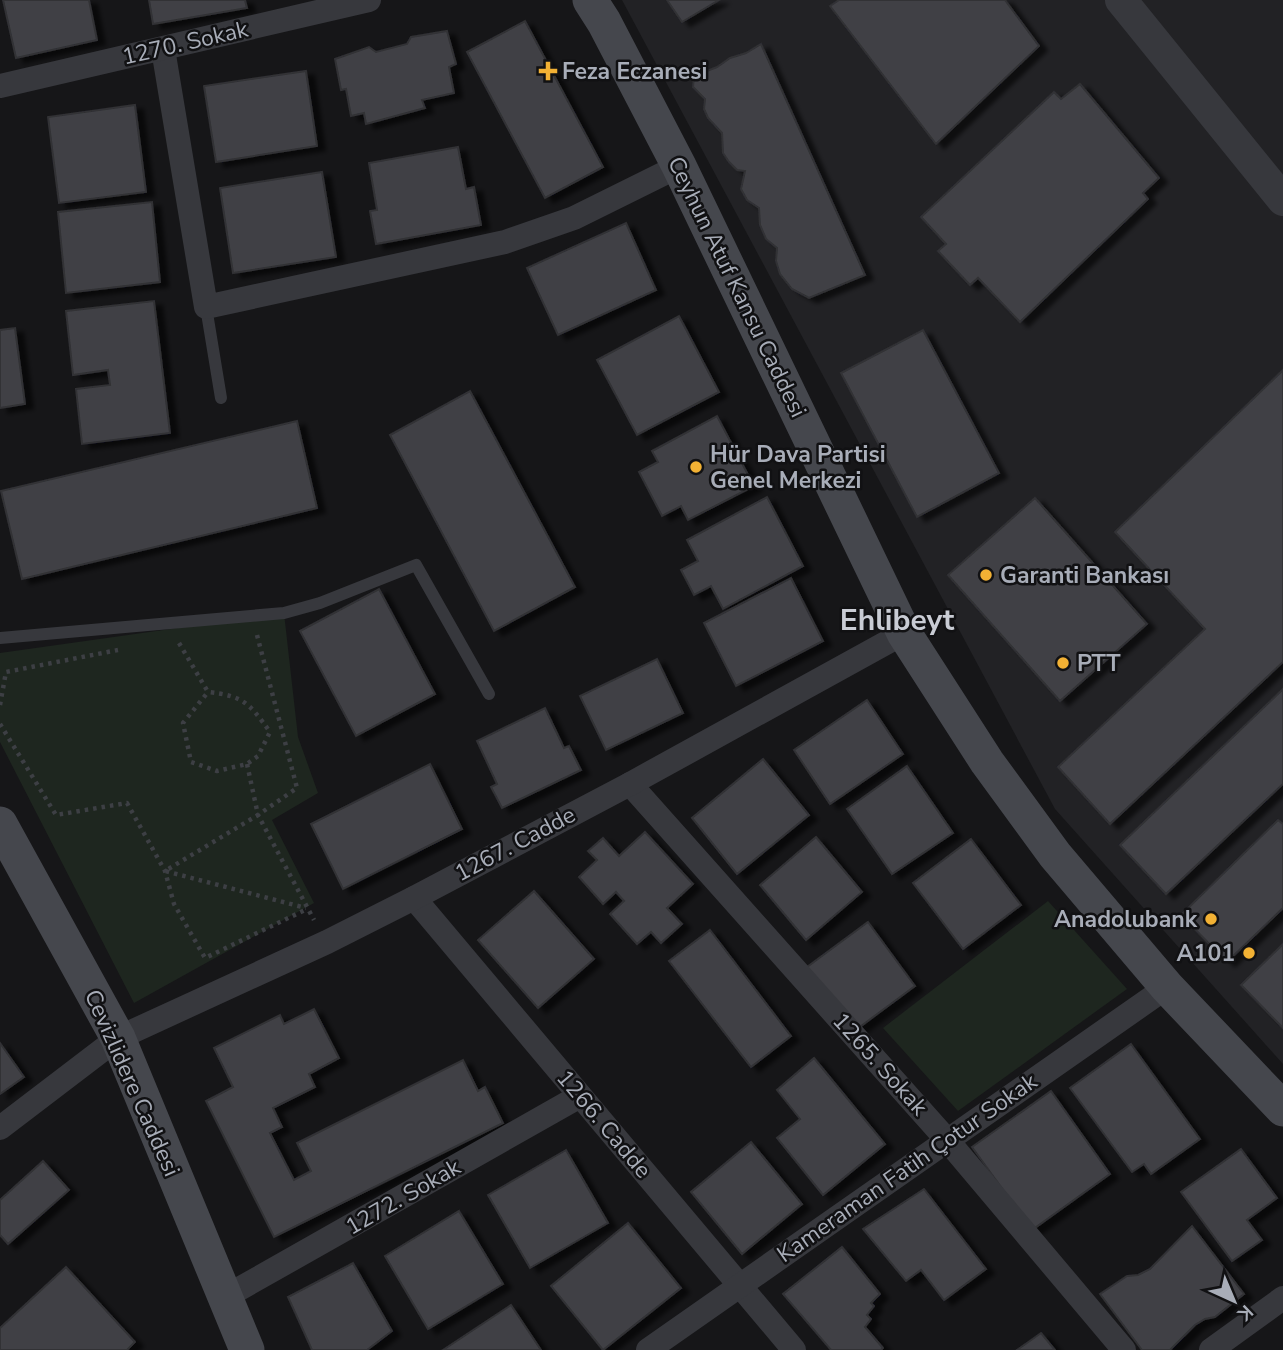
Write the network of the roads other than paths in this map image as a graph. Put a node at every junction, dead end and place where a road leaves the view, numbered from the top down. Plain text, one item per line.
1 (369, 0) edge
2 (590, 0) edge
3 (1121, 0) edge
4 (163, 49) junction
5 (0, 86) edge
6 (679, 166) junction
7 (1283, 200) edge
8 (206, 306) junction
9 (221, 398) dead end
10 (904, 633) junction
11 (0, 638) edge
12 (489, 694) dead end
13 (630, 783) junction
14 (0, 824) edge
15 (414, 898) junction
16 (1167, 987) junction
17 (118, 1038) junction
18 (580, 1096) junction
19 (1279, 1099) edge
20 (0, 1128) edge
21 (947, 1140) junction
22 (740, 1286) junction
23 (225, 1297) junction
24 (1283, 1298) edge
25 (247, 1350) edge
26 (648, 1350) edge
27 (794, 1350) edge
28 (1124, 1350) edge
29 (1211, 1350) edge

1 - 4 street, 1270. Sokak
2 - 6 main road, Ceyhun Atuf Kansu Caddesi
3 - 7 street
4 - 5 street, 1270. Sokak
4 - 8 street
6 - 8 street
6 - 10 main road, Ceyhun Atuf Kansu Caddesi
8 - 9 lane
10 - 13 street, 1267. Cadde
10 - 16 main road, Ceyhun Atuf Kansu Caddesi
11 - 12 lane
13 - 15 street, 1267. Cadde
13 - 21 street, 1265. Sokak
14 - 17 main road, Cevizlidere Caddesi
15 - 17 street, 1267. Cadde
15 - 18 street, 1266. Cadde
16 - 19 main road, Ceyhun Atuf Kansu Caddesi
16 - 21 street, Kameraman Fatih Çotur Sokak
17 - 20 street, 1267. Cadde
17 - 23 main road, Cevizlidere Caddesi
18 - 22 street, 1266. Cadde
18 - 23 street, 1272. Sokak
21 - 22 street, Kameraman Fatih Çotur Sokak
21 - 28 street, 1265. Sokak
22 - 26 street, Kameraman Fatih Çotur Sokak
22 - 27 street, 1266. Cadde
23 - 25 main road, Cevizlidere Caddesi
24 - 29 street

